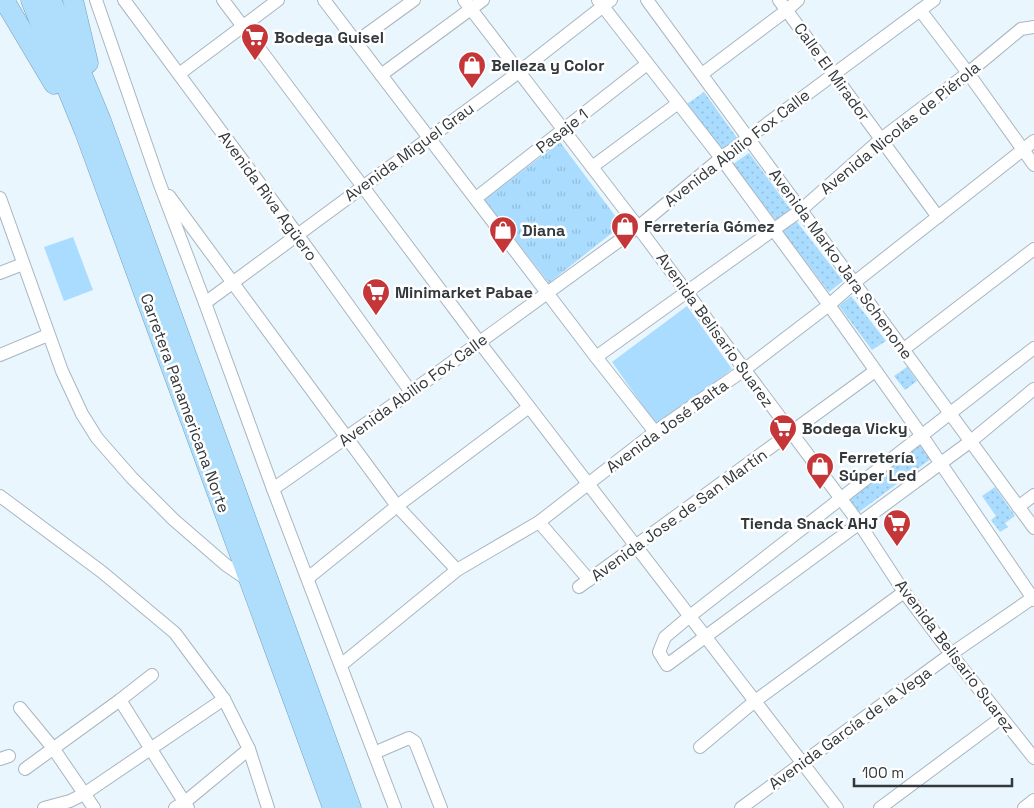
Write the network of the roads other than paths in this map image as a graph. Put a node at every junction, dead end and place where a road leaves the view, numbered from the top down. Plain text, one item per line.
1 (4, 0) edge
2 (31, 0) edge
3 (52, 0) edge
4 (73, 0) edge
5 (96, 0) edge
6 (124, 0) edge
7 (223, 0) edge
8 (278, 0) edge
9 (324, 0) edge
10 (414, 0) edge
11 (483, 0) edge
12 (648, 0) edge
13 (798, 0) edge
14 (934, 0) edge
15 (604, 2) edge
16 (468, 5) edge
17 (783, 5) edge
18 (920, 10) junction
19 (243, 26) junction
20 (1034, 27) edge
21 (356, 42) junction
22 (647, 64) junction
23 (519, 72) junction
24 (968, 73) junction
25 (179, 74) junction
26 (702, 74) junction
27 (834, 74) junction
28 (381, 75) junction
29 (678, 104) junction
30 (93, 126) junction
31 (564, 130) junction
32 (748, 137) junction
33 (429, 138) junction
34 (881, 139) junction
35 (1034, 141) edge
36 (1022, 151) junction
37 (720, 158) junction
38 (1034, 165) edge
39 (592, 167) junction
40 (159, 182) junction
41 (362, 186) junction
42 (0, 198) edge
43 (476, 198) junction
44 (801, 210) junction
45 (938, 217) junction
46 (638, 227) junction
47 (773, 230) junction
48 (297, 234) junction
49 (1034, 249) edge
50 (23, 264) junction
51 (0, 273) edge
52 (232, 282) junction
53 (855, 282) junction
54 (547, 291) junction
55 (686, 292) junction
56 (205, 303) junction
57 (829, 305) junction
58 (48, 335) junction
59 (480, 343) junction
60 (1034, 348) edge
61 (904, 349) junction
62 (0, 355) edge
63 (596, 357) junction
64 (744, 370) junction
65 (875, 371) junction
66 (1034, 389) edge
67 (411, 392) junction
68 (529, 407) junction
69 (951, 413) junction
70 (655, 432) junction
71 (790, 433) junction
72 (922, 436) junction
73 (346, 438) junction
74 (971, 441) junction
75 (940, 464) junction
76 (589, 484) junction
77 (273, 489) junction
78 (1034, 494) edge
79 (0, 496) edge
80 (840, 498) junction
81 (397, 506) junction
82 (1018, 507) junction
83 (539, 522) junction
84 (859, 523) junction
85 (1034, 528) edge
86 (636, 546) junction
87 (457, 570) junction
88 (308, 578) junction
89 (250, 581) junction
90 (904, 592) junction
91 (1034, 598) edge
92 (690, 616) junction
93 (704, 637) junction
94 (951, 654) junction
95 (341, 666) junction
96 (152, 675) dead end
97 (224, 699) junction
98 (120, 700) junction
99 (755, 701) junction
100 (20, 708) dead end
101 (1001, 718) junction
102 (700, 747) dead end
103 (53, 748) junction
104 (249, 749) junction
105 (151, 750) junction
106 (374, 753) junction
107 (1034, 758) edge
108 (802, 763) junction
109 (25, 768) dead end
110 (84, 794) junction
111 (1034, 800) edge
112 (183, 806) edge
113 (44, 808) edge
114 (94, 808) edge
115 (268, 808) edge
116 (333, 808) edge
117 (351, 808) edge
118 (395, 808) edge
119 (442, 808) edge
120 (741, 808) edge
121 (837, 808) edge
122 (880, 808) edge
123 (1024, 808) edge

1 - 30 highway
2 - 30 highway, Carretera Panamericana Norte
3 - 30 highway, Carretera Panamericana Norte
4 - 30 highway
5 - 40 street
6 - 25 street, Avenida Riva Agüero
7 - 19 street
8 - 19 street
9 - 21 street
10 - 21 street
11 - 16 street
12 - 26 street, Avenida Marko Jara Schenone
13 - 17 street
14 - 18 street, Avenida Abilio Fox Calle
15 - 22 street, Avenida Marko Jara Schenone
15 - 23 street, Avenida Miguel Grau
16 - 23 street, Avenida Belisario Suarez
16 - 28 street
17 - 26 street
17 - 27 street, Calle El Mirador
18 - 24 street
18 - 27 street, Avenida Abilio Fox Calle
19 - 25 street
19 - 41 street
20 - 24 street, Avenida Nicolás de Piérola
21 - 28 street
22 - 29 street, Avenida Marko Jara Schenone
22 - 31 street, Pasaje 1
23 - 31 street, Avenida Belisario Suarez
23 - 33 street, Avenida Miguel Grau
24 - 34 street, Avenida Nicolás de Piérola
24 - 36 street
25 - 48 street, Avenida Riva Agüero
26 - 32 street, Avenida Marko Jara Schenone
27 - 32 street, Avenida Abilio Fox Calle
27 - 34 street, Calle El Mirador
28 - 33 street
29 - 37 street, Avenida Marko Jara Schenone
29 - 39 street
30 - 89 highway, Carretera Panamericana Norte
30 - 117 highway, Carretera Panamericana Norte
31 - 39 street, Avenida Belisario Suarez
31 - 43 street, Pasaje 1
32 - 37 street, Avenida Abilio Fox Calle
32 - 44 street, Avenida Marko Jara Schenone
33 - 41 street, Avenida Miguel Grau
33 - 43 street
34 - 44 street, Avenida Nicolás de Piérola
34 - 45 street, Calle El Mirador
35 - 36 street, Avenida José Balta
36 - 38 street
36 - 45 street, Avenida José Balta
37 - 46 street, Avenida Abilio Fox Calle
37 - 47 street, Avenida Marko Jara Schenone
39 - 46 street, Avenida Belisario Suarez
40 - 52 street
40 - 56 street
41 - 48 street, Avenida Miguel Grau
41 - 59 street
42 - 50 street
43 - 54 street
44 - 47 street, Avenida Nicolás de Piérola
44 - 53 street, Avenida Marko Jara Schenone
45 - 53 street, Avenida José Balta
46 - 54 street, Avenida Abilio Fox Calle
46 - 55 street, Avenida Belisario Suarez
47 - 55 street, Avenida Nicolás de Piérola
47 - 57 street, Avenida Marko Jara Schenone
48 - 52 street, Avenida Miguel Grau
48 - 67 street, Avenida Riva Agüero
49 - 61 street
50 - 51 street
50 - 58 street
52 - 56 street, Avenida Miguel Grau
52 - 73 street
53 - 57 street, Avenida José Balta
53 - 61 street, Avenida Marko Jara Schenone
54 - 59 street, Avenida Abilio Fox Calle
54 - 63 street
55 - 63 street, Avenida Nicolás de Piérola
55 - 64 street, Avenida Belisario Suarez
56 - 77 street
57 - 64 street, Avenida José Balta
57 - 65 street, Avenida Marko Jara Schenone
58 - 62 street
58 - 89 street
59 - 67 street, Avenida Abilio Fox Calle
59 - 68 street
60 - 69 street
61 - 69 street, Avenida Marko Jara Schenone
63 - 70 street
64 - 70 street, Avenida José Balta
64 - 71 street, Avenida Belisario Suarez
65 - 71 street, Avenida Jose de San Martín
65 - 72 street, Avenida Marko Jara Schenone
66 - 74 street
67 - 73 street, Avenida Abilio Fox Calle
68 - 76 street
68 - 81 street
69 - 72 street
69 - 74 street, Avenida Marko Jara Schenone
70 - 76 street, Avenida José Balta
71 - 80 street, Avenida Belisario Suarez
71 - 86 street, Avenida Jose de San Martín
72 - 75 street, Avenida Marko Jara Schenone
72 - 80 street
73 - 77 street, Avenida Abilio Fox Calle
73 - 81 street
74 - 75 street
74 - 82 street, Avenida Marko Jara Schenone
75 - 84 street
75 - 91 street, Avenida Marko Jara Schenone
76 - 83 street, Avenida José Balta
76 - 86 street
77 - 88 street
78 - 82 street
79 - 97 street
80 - 84 street, Avenida Belisario Suarez
80 - 92 street
81 - 87 street
81 - 88 street
82 - 85 street, Avenida Marko Jara Schenone
83 - 86 street, Avenida Jose de San Martín
83 - 87 street, Avenida José Balta
84 - 90 street, Avenida Belisario Suarez
84 - 93 street
86 - 92 street
87 - 95 street, Avenida José Balta
88 - 95 street
89 - 116 highway, Carretera Panamericana Norte
90 - 94 street, Avenida Belisario Suarez
90 - 99 street
91 - 94 street, Avenida García de la Vega
92 - 93 street
92 - 93 street
93 - 99 street
94 - 101 street, Avenida Belisario Suarez
94 - 108 street, Avenida García de la Vega
95 - 106 street
96 - 98 street
97 - 104 street
97 - 105 street
98 - 103 street
98 - 105 street
99 - 102 street
99 - 108 street
100 - 103 street
101 - 107 street, Avenida Belisario Suarez
101 - 122 street
103 - 109 street
103 - 110 street
104 - 112 street
104 - 115 street
105 - 110 street
105 - 112 street
106 - 118 street
106 - 119 street
108 - 120 street, Avenida García de la Vega
108 - 121 street
110 - 113 street
110 - 114 street
111 - 123 street

